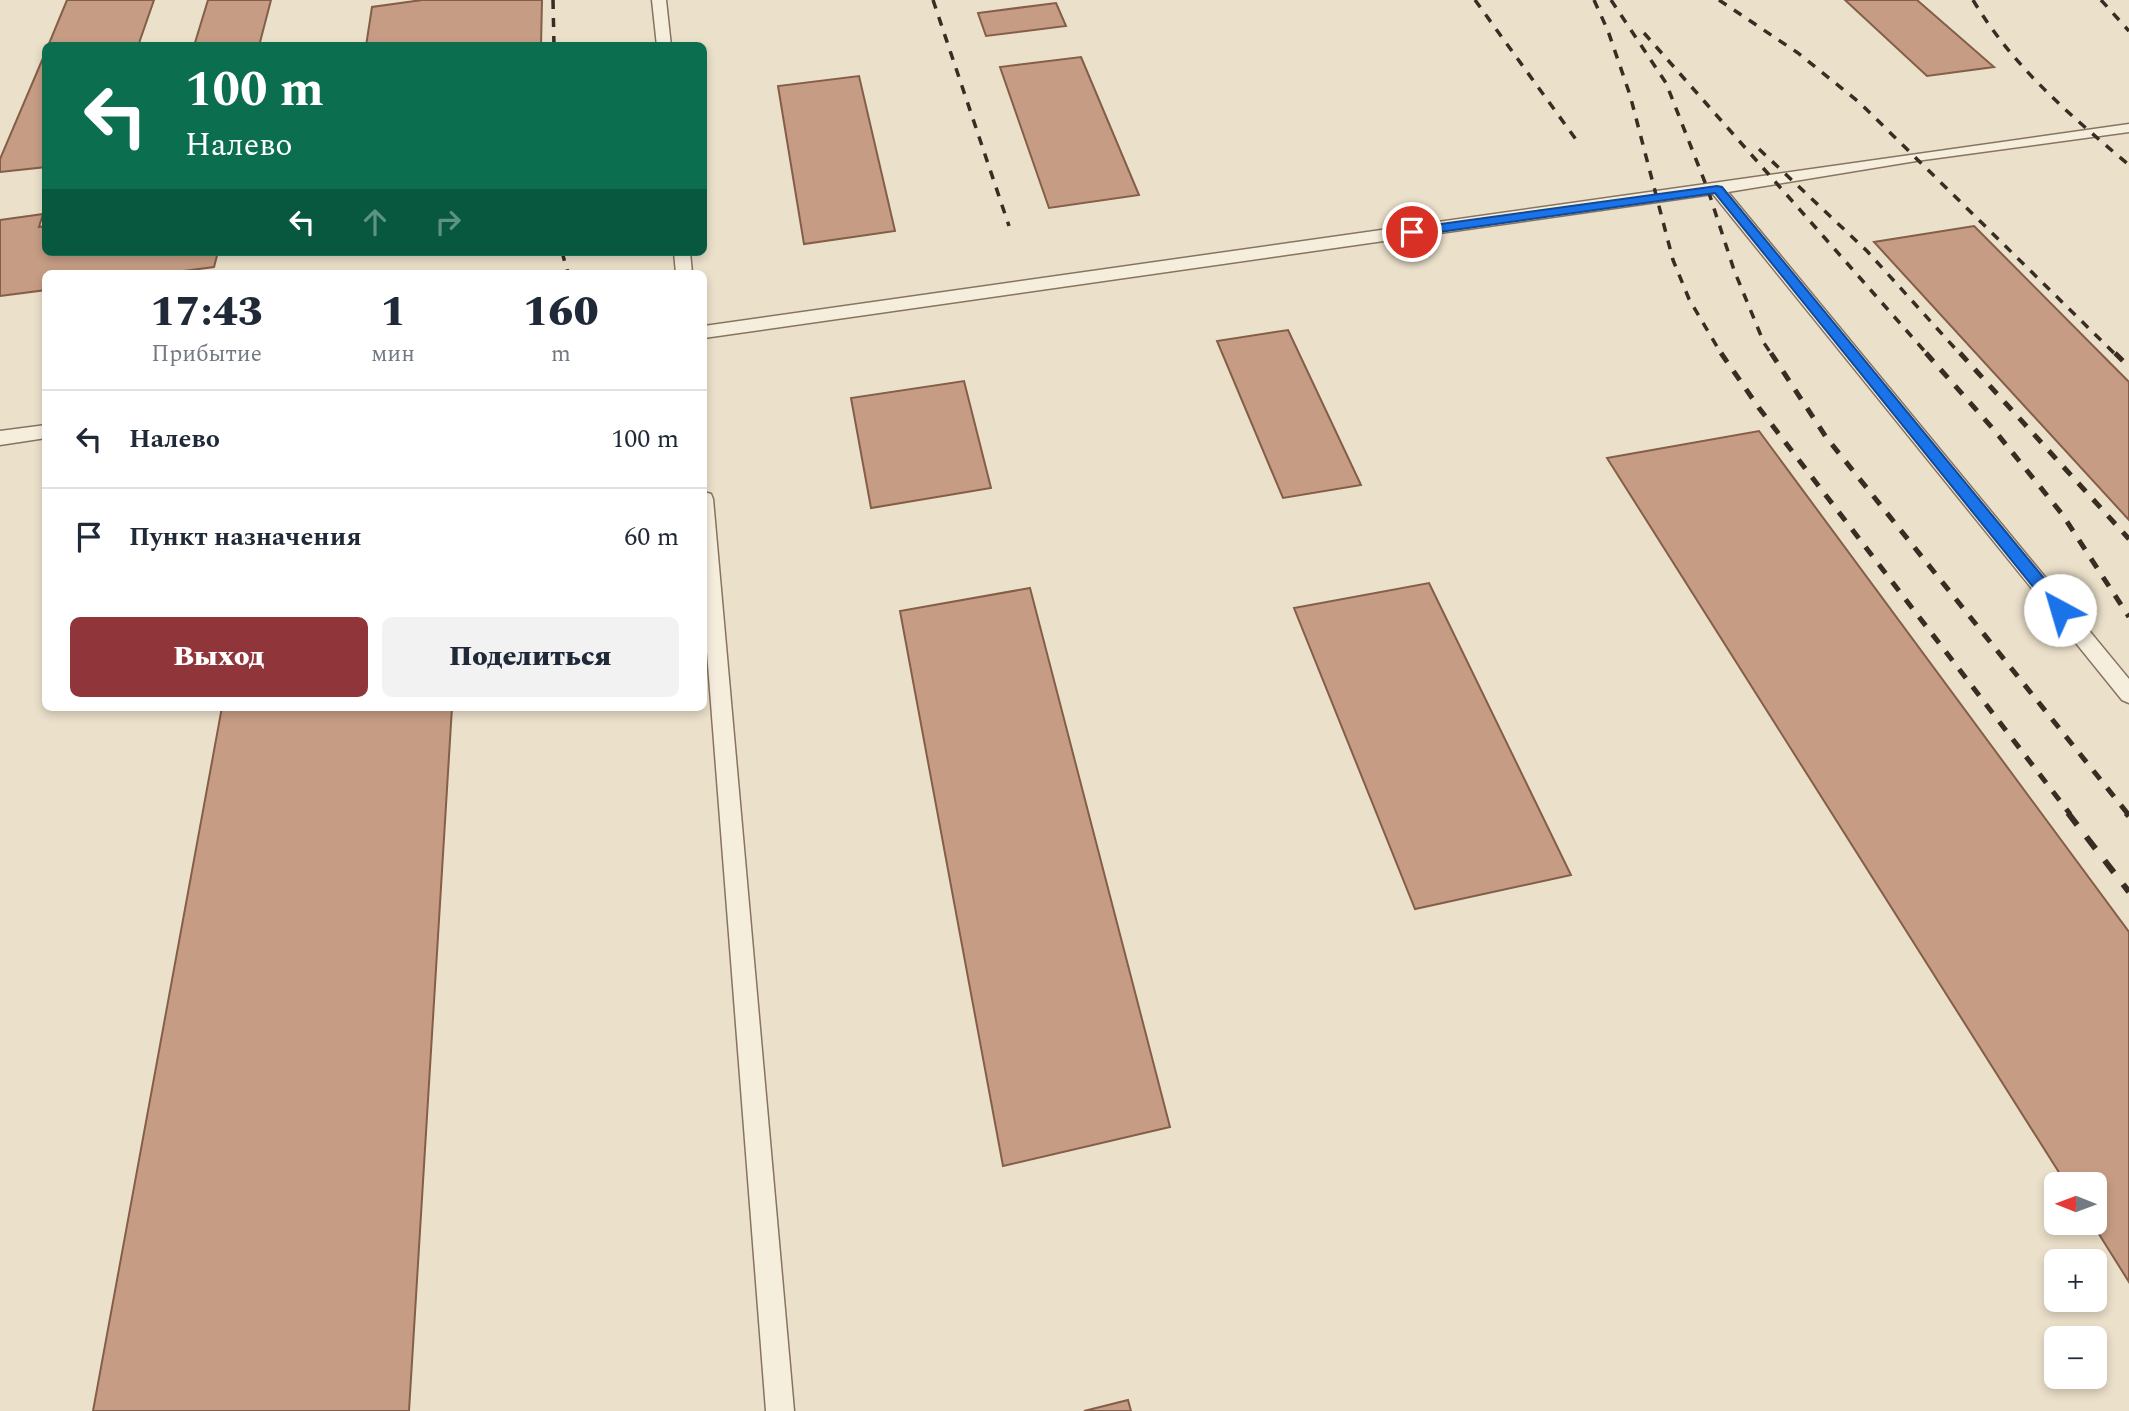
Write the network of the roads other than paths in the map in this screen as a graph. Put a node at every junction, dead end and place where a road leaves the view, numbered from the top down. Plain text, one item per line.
1 (659, 0) edge
2 (664, 42) edge
3 (2129, 128) edge
4 (1717, 189) junction
5 (707, 332) edge
6 (42, 432) edge
7 (0, 438) edge
8 (707, 535) edge
9 (2129, 694) edge
10 (780, 1411) edge

1 - 2 lane
3 - 4 lane
4 - 5 lane
4 - 9 lane
6 - 7 lane
8 - 10 lane

